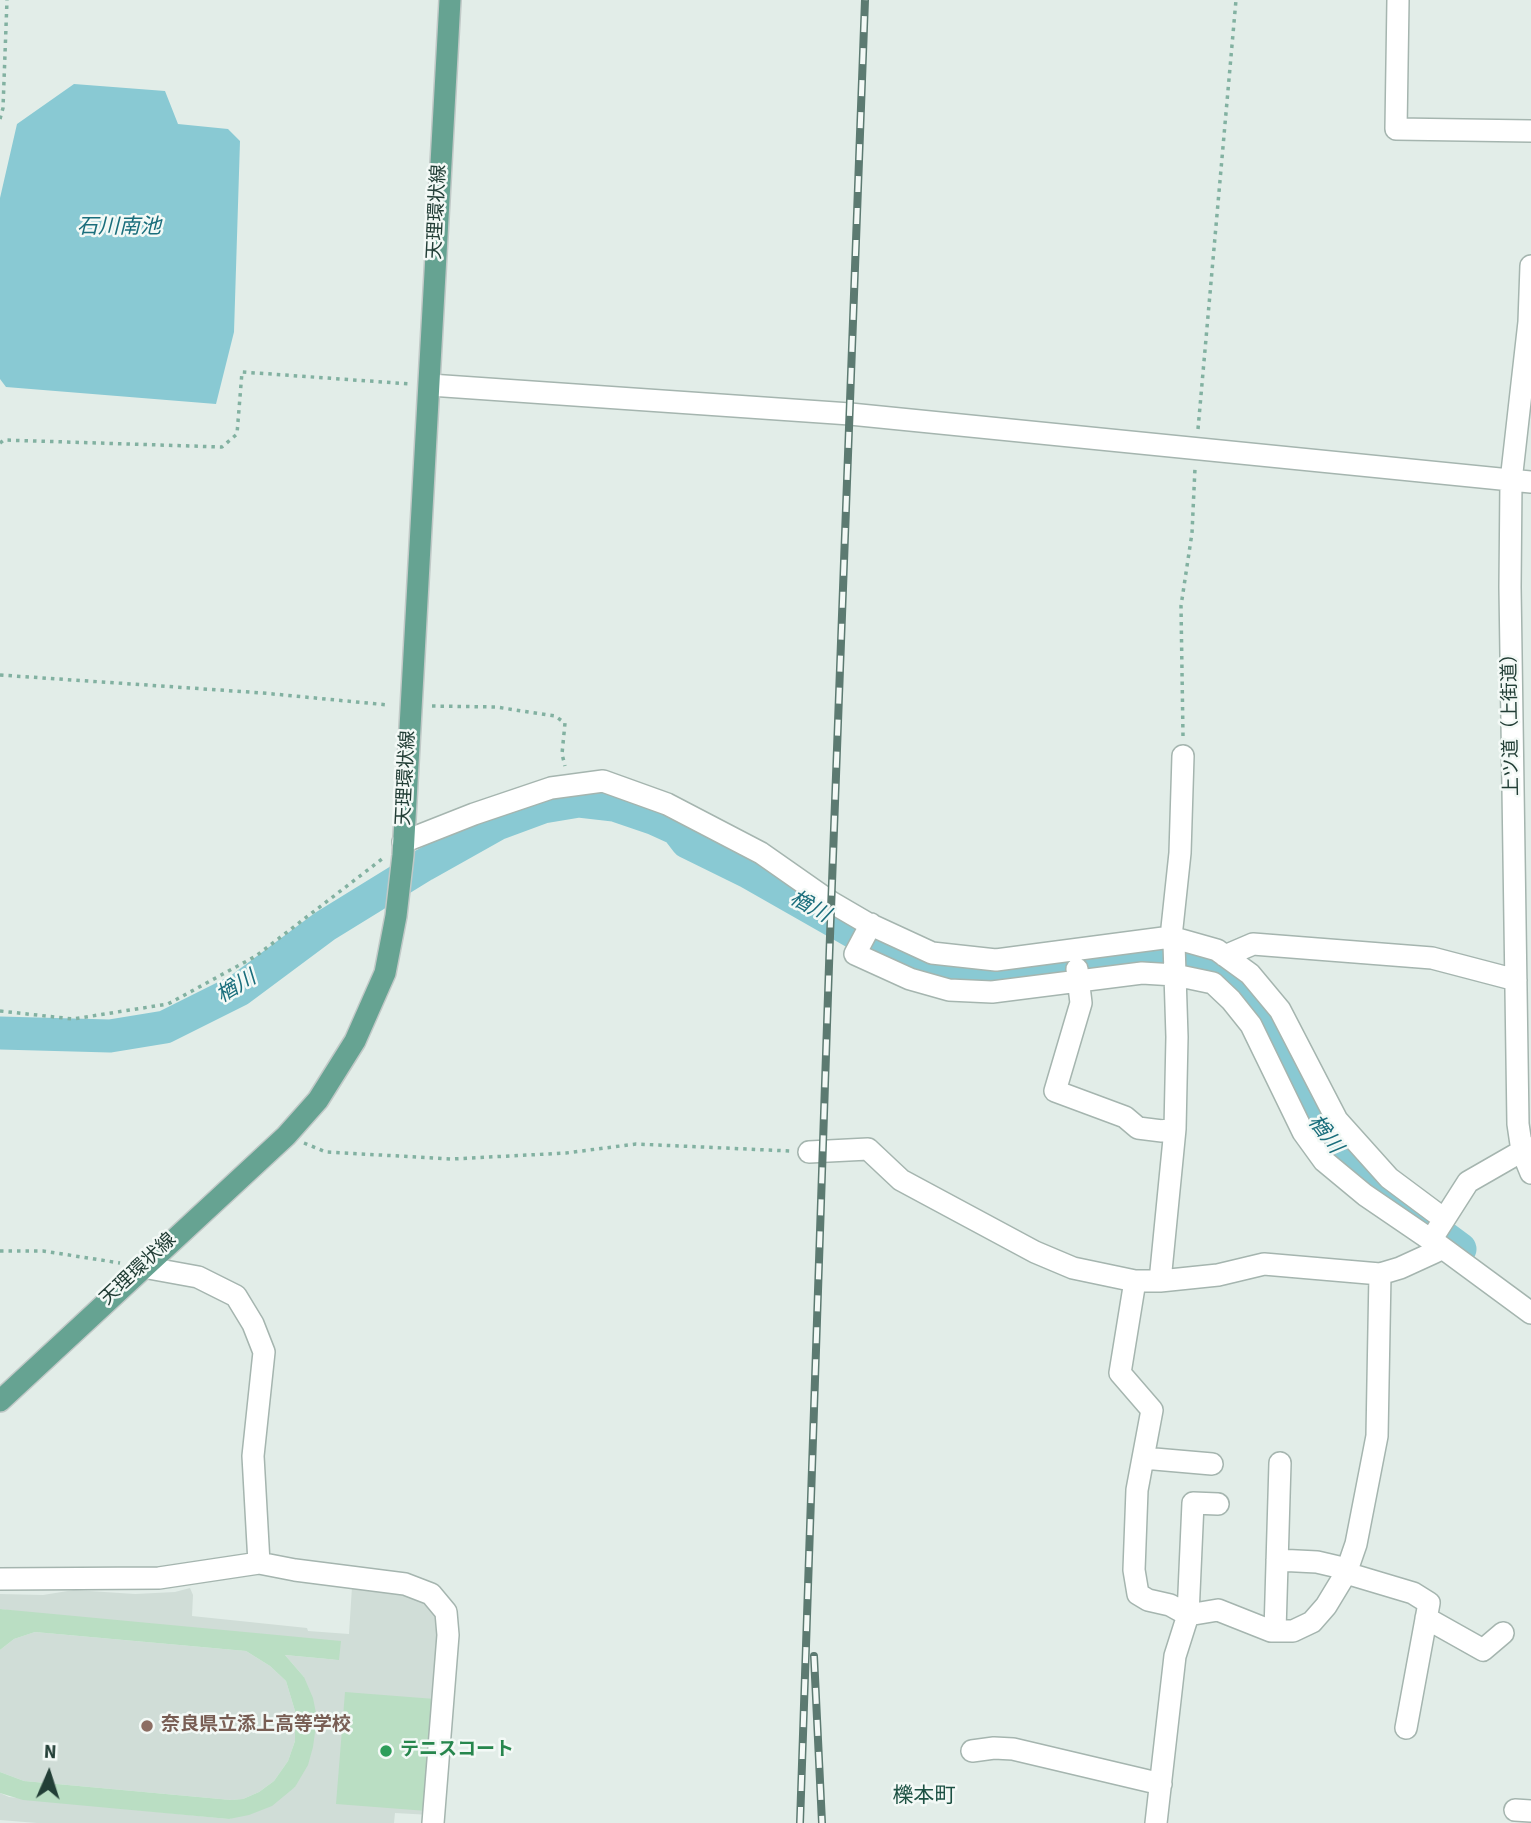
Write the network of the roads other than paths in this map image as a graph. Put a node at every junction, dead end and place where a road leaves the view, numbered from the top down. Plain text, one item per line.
1 (450, 0) edge
2 (1398, 0) edge
3 (1531, 131) edge
4 (1531, 267) edge
5 (430, 385) junction
6 (1521, 481) edge
7 (1183, 756) road end
8 (403, 849) junction
9 (871, 924) junction
10 (1523, 939) edge
11 (1172, 940) junction
12 (1074, 950) junction
13 (1225, 956) junction
14 (1174, 971) junction
15 (1516, 979) junction
16 (1079, 981) junction
17 (1175, 1129) junction
18 (1527, 1149) edge
19 (809, 1152) road end
20 (1531, 1173) edge
21 (1438, 1232) junction
22 (143, 1267) junction
23 (1380, 1274) junction
24 (1135, 1281) junction
25 (1160, 1282) junction
26 (1531, 1312) edge
27 (0, 1401) edge
28 (1143, 1458) junction
29 (1280, 1463) dead end
30 (1212, 1464) dead end
31 (1218, 1504) dead end
32 (1277, 1560) junction
33 (259, 1563) junction
34 (1347, 1571) junction
35 (0, 1580) edge
36 (1188, 1615) junction
37 (1426, 1618) junction
38 (1275, 1631) junction
39 (1503, 1633) dead end
40 (1406, 1728) dead end
41 (972, 1751) dead end
42 (1160, 1784) junction
43 (433, 1823) edge
44 (1156, 1823) edge

1 - 5 main road, 天理環状線
2 - 3 street
4 - 6 street, 上ツ道（上街道）
5 - 6 street
5 - 8 main road, 天理環状線
6 - 10 street, 上ツ道（上街道）
7 - 11 street
8 - 9 street
8 - 22 main road, 天理環状線
9 - 12 street
9 - 16 street
10 - 15 street, 上ツ道（上街道）
11 - 12 street
11 - 13 street
11 - 14 street
12 - 16 street
13 - 15 street
13 - 21 street
14 - 16 street
14 - 17 street
14 - 21 street
15 - 18 street, 上ツ道（上街道）
16 - 17 street
17 - 25 street
18 - 20 street, 上ツ道（上街道）
18 - 21 street
19 - 24 street
21 - 23 street
21 - 26 street
22 - 27 main road, 天理環状線
22 - 33 street
23 - 25 street
23 - 34 street
24 - 25 street
24 - 28 street
28 - 30 street
28 - 36 street
29 - 32 street
31 - 36 street
32 - 34 street
32 - 38 street
33 - 35 street
33 - 43 street
34 - 37 street
34 - 38 street
36 - 38 street
36 - 42 street
37 - 39 street
37 - 40 street
41 - 42 street
42 - 44 street

